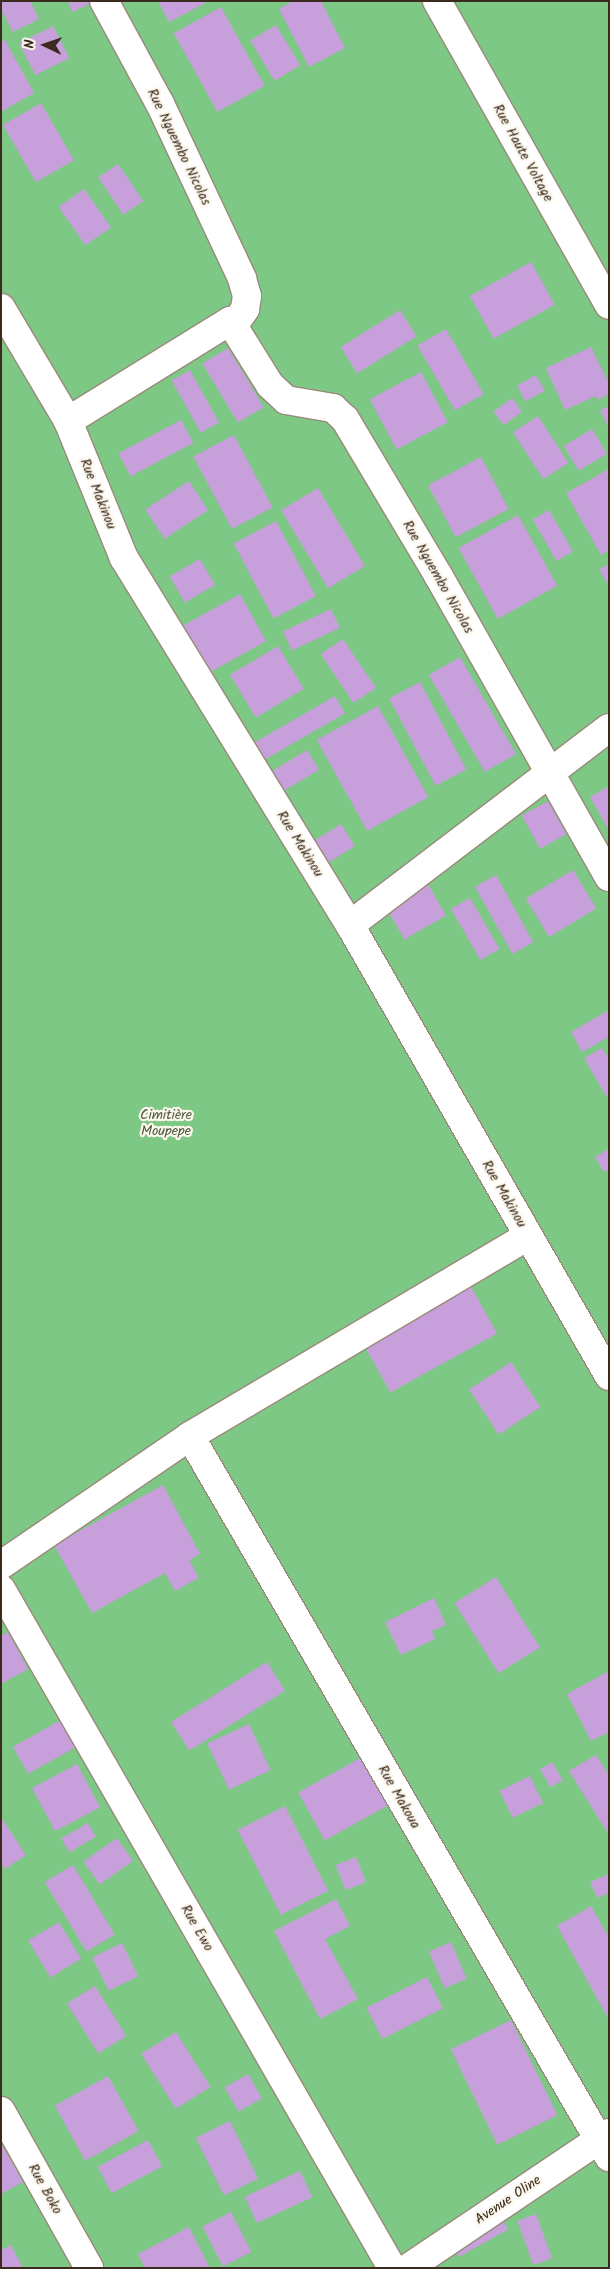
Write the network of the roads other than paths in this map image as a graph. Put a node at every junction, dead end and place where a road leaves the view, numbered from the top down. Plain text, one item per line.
1 (104, 1) edge
2 (437, 1) edge
3 (609, 305) edge
4 (1, 308) edge
5 (230, 321) junction
6 (68, 421) junction
7 (609, 728) edge
8 (551, 773) junction
9 (609, 877) edge
10 (350, 925) junction
11 (528, 1236) junction
12 (609, 1376) edge
13 (190, 1436) junction
14 (1, 1565) edge
15 (1, 1589) edge
16 (1, 2111) edge
17 (605, 2143) edge
18 (89, 2268) edge
19 (392, 2268) edge
20 (408, 2268) edge

1 - 5 street, Rue Nguembo Nicolas
2 - 3 street, Rue Haute Voltage
4 - 6 street, Rue Makinou
5 - 6 street
5 - 8 street, Rue Nguembo Nicolas
6 - 10 street, Rue Makinou
7 - 8 street
8 - 9 street, Rue Nguembo Nicolas
8 - 10 street
10 - 11 street, Rue Makinou
11 - 12 street, Rue Makinou
11 - 13 street
13 - 14 street
13 - 17 street, Rue Makoua
15 - 19 street, Rue Ewo
16 - 18 street, Rue Boko
17 - 20 street, Avenue Oline

